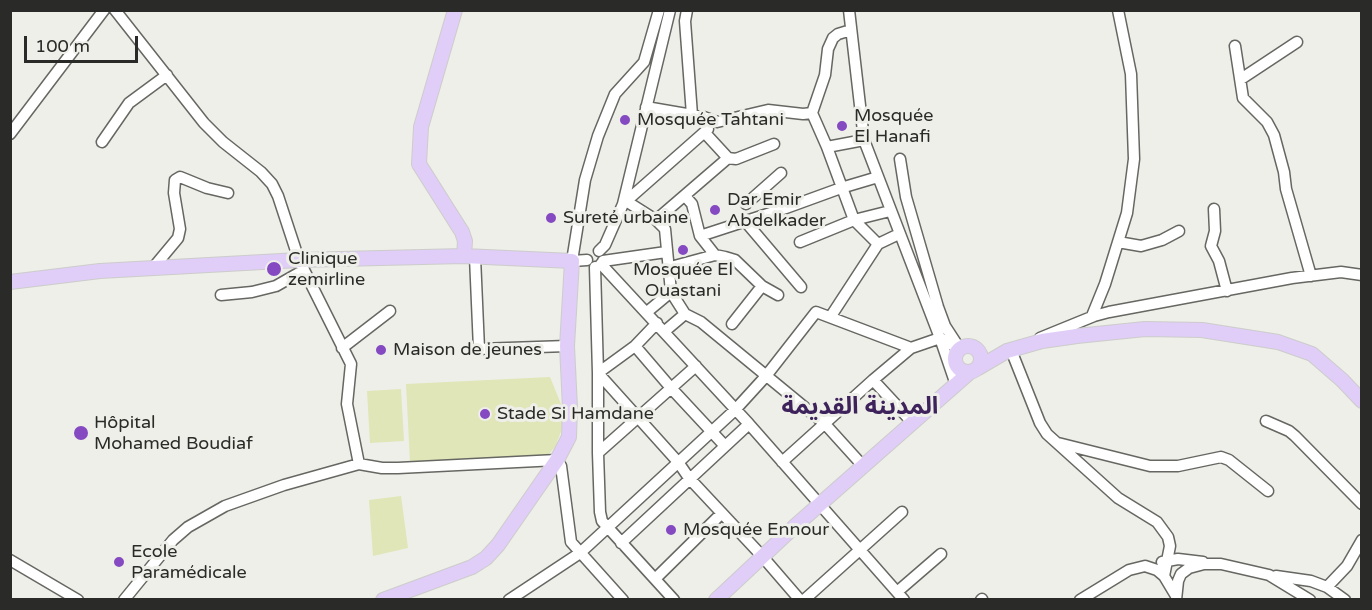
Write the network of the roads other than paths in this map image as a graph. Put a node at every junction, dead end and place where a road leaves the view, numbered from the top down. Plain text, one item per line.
1 (104, 10) edge
2 (115, 10) edge
3 (455, 10) edge
4 (659, 10) edge
5 (670, 10) edge
6 (687, 10) edge
7 (849, 10) edge
8 (1118, 10) edge
9 (851, 30) junction
10 (1297, 42) dead end
11 (1235, 46) dead end
12 (167, 75) junction
13 (1241, 80) junction
14 (646, 108) junction
15 (812, 113) junction
16 (692, 115) junction
17 (717, 122) junction
18 (705, 132) junction
19 (10, 134) edge
20 (864, 140) junction
21 (102, 142) dead end
22 (774, 144) dead end
23 (827, 147) junction
24 (728, 158) junction
25 (900, 159) dead end
26 (781, 172) dead end
27 (878, 177) junction
28 (841, 188) junction
29 (228, 193) dead end
30 (685, 196) junction
31 (624, 203) junction
32 (746, 204) dead end
33 (1214, 209) dead end
34 (890, 211) junction
35 (656, 220) junction
36 (854, 220) junction
37 (745, 221) junction
38 (1179, 231) dead end
39 (899, 234) junction
40 (700, 236) junction
41 (800, 242) dead end
42 (1118, 242) junction
43 (878, 244) junction
44 (666, 252) junction
45 (715, 255) junction
46 (469, 257) junction
47 (572, 261) junction
48 (597, 261) junction
49 (301, 265) junction
50 (153, 268) junction
51 (667, 268) junction
52 (1362, 275) edge
53 (1311, 276) junction
54 (10, 282) edge
55 (762, 286) junction
56 (801, 287) dead end
57 (1227, 291) junction
58 (671, 292) junction
59 (221, 295) dead end
60 (778, 295) dead end
61 (390, 311) dead end
62 (647, 312) junction
63 (685, 314) junction
64 (831, 316) junction
65 (1092, 316) junction
66 (732, 324) dead end
67 (661, 327) junction
68 (940, 338) junction
69 (635, 345) junction
70 (567, 346) junction
71 (342, 348) junction
72 (911, 348) junction
73 (966, 348) junction
74 (1011, 350) junction
75 (696, 366) junction
76 (974, 370) junction
77 (598, 373) junction
78 (766, 376) junction
79 (873, 380) junction
80 (956, 385) junction
81 (671, 388) junction
82 (1362, 401) edge
83 (735, 410) junction
84 (638, 417) junction
85 (1266, 421) dead end
86 (912, 422) junction
87 (749, 424) junction
88 (825, 424) junction
89 (711, 431) junction
90 (1059, 443) junction
91 (725, 446) junction
92 (598, 453) junction
93 (557, 460) junction
94 (678, 462) junction
95 (782, 462) junction
96 (359, 464) junction
97 (862, 466) junction
98 (689, 478) junction
99 (1268, 491) dead end
100 (1362, 504) edge
101 (820, 505) junction
102 (902, 512) dead end
103 (722, 513) junction
104 (607, 527) junction
105 (1362, 540) edge
106 (621, 543) junction
107 (859, 550) junction
108 (580, 553) junction
109 (941, 554) dead end
110 (762, 556) junction
111 (10, 560) edge
112 (1168, 561) junction
113 (1221, 564) junction
114 (1139, 567) junction
115 (1269, 575) junction
116 (1164, 576) junction
117 (655, 579) junction
118 (1327, 587) junction
119 (901, 596) edge
120 (1176, 598) edge
121 (78, 600) edge
122 (124, 600) edge
123 (383, 600) edge
124 (509, 600) edge
125 (623, 600) edge
126 (674, 600) edge
127 (716, 600) edge
128 (802, 600) edge
129 (1080, 600) edge
130 (1310, 600) edge
131 (1345, 600) edge

1 - 19 street
2 - 12 street
3 - 46 main road
4 - 47 street
5 - 14 street
6 - 16 street
7 - 9 street
8 - 42 street
9 - 15 street
9 - 20 street
10 - 13 street
11 - 13 street
12 - 21 street
12 - 49 street
13 - 53 street
14 - 16 street
14 - 31 street
15 - 17 street
15 - 23 street
16 - 17 street
17 - 18 street
18 - 24 street
18 - 31 street
20 - 23 street
20 - 27 street
22 - 24 street
23 - 28 street
24 - 30 street
25 - 73 street
26 - 32 street
27 - 28 street
27 - 34 street
28 - 36 street
28 - 37 street
29 - 50 street
30 - 35 street
30 - 40 street
31 - 35 street
31 - 48 street
33 - 57 street
34 - 36 street
34 - 39 street
35 - 44 street
36 - 41 street
36 - 43 street
37 - 40 street
37 - 56 street
38 - 42 street
39 - 43 street
39 - 68 street
40 - 45 street
42 - 65 street
43 - 64 street
44 - 48 street
44 - 51 street
45 - 51 street
45 - 55 street
46 - 47 main road
46 - 49 main road
46 - 70 street
47 - 48 street
47 - 70 main road
48 - 62 street
48 - 77 street
49 - 50 main road
49 - 59 street
49 - 71 street
50 - 54 main road
51 - 58 street
52 - 53 street
53 - 57 street
55 - 60 street
55 - 66 street
57 - 65 street
58 - 62 street
58 - 63 street
61 - 71 street
62 - 67 street
63 - 67 street
63 - 78 street
64 - 72 street
64 - 78 street
65 - 74 street
67 - 69 street
67 - 75 street
68 - 72 street
68 - 73 street
68 - 80 street
69 - 77 street
69 - 81 street
70 - 93 main road
71 - 96 street
72 - 79 street
73 - 74 main road
73 - 76 main road
73 - 76 main road
74 - 76 main road
74 - 82 main road
74 - 90 street
75 - 81 street
75 - 83 street
76 - 80 main road
77 - 84 street
77 - 92 street
78 - 83 street
78 - 88 street
79 - 86 street
79 - 88 street
80 - 86 main road
81 - 84 street
81 - 89 street
83 - 87 street
83 - 89 street
84 - 92 street
84 - 94 street
85 - 100 street
86 - 97 main road
87 - 91 street
87 - 95 street
88 - 95 street
88 - 97 street
89 - 91 street
89 - 94 street
90 - 99 street
90 - 112 street
91 - 98 street
92 - 104 street
93 - 96 street
93 - 108 street
93 - 123 main road
94 - 98 street
94 - 104 street
95 - 101 street
96 - 122 street
97 - 101 main road
98 - 103 street
98 - 106 street
101 - 107 street
101 - 110 main road
102 - 107 street
103 - 110 street
103 - 117 street
104 - 106 street
104 - 108 street
105 - 118 street
106 - 117 street
107 - 119 street
107 - 128 street
108 - 124 street
108 - 125 street
109 - 119 street
110 - 127 main road
110 - 128 street
111 - 121 street
112 - 113 street
112 - 114 street
112 - 116 street
113 - 115 street
113 - 120 street
114 - 116 street
114 - 129 street
115 - 118 street
115 - 130 street
116 - 120 street
117 - 126 street
118 - 131 street

